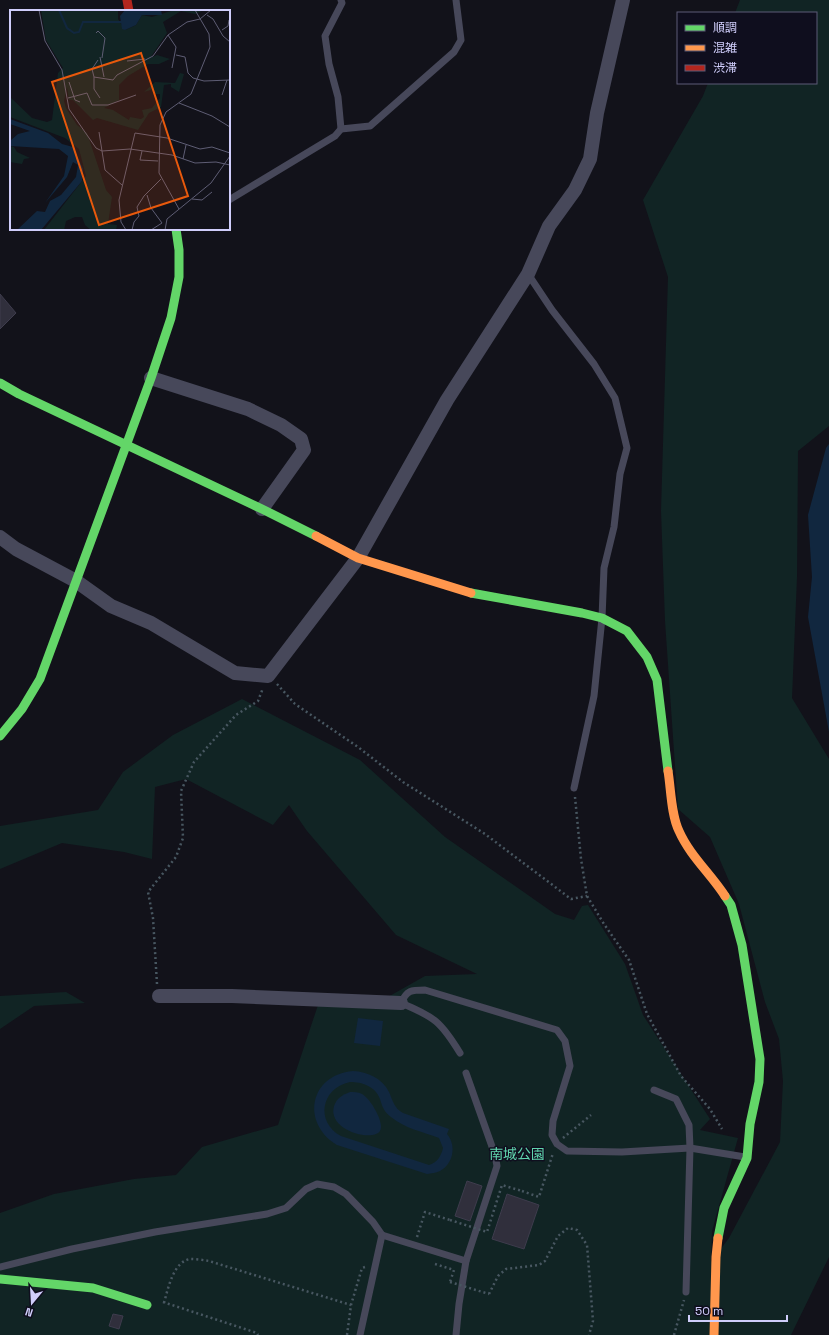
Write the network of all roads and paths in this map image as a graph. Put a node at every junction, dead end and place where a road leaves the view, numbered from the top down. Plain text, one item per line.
1 (126, 0) edge
2 (341, 0) edge
3 (456, 0) edge
4 (623, 0) edge
5 (129, 10) edge
6 (341, 129) junction
7 (230, 199) edge
8 (176, 230) edge
9 (528, 274) junction
10 (151, 378) junction
11 (0, 383) edge
12 (126, 444) junction
13 (262, 509) junction
14 (0, 537) edge
15 (358, 558) junction
16 (76, 581) junction
17 (602, 618) junction
18 (268, 676) junction
19 (0, 736) edge
20 (574, 788) joint
21 (587, 896) junction
22 (159, 996) joint
23 (401, 1003) junction
24 (460, 1053) dead end
25 (466, 1073) dead end
26 (654, 1090) dead end
27 (591, 1115) dead end
28 (722, 1129) dead end
29 (557, 1144) junction
30 (690, 1148) junction
31 (747, 1158) junction
32 (551, 1161) dead end
33 (382, 1235) junction
34 (415, 1245) junction
35 (376, 1261) junction
36 (466, 1261) junction
37 (435, 1264) dead end
38 (0, 1267) edge
39 (0, 1279) edge
40 (686, 1292) joint
41 (158, 1301) dead end
42 (164, 1303) junction
43 (147, 1305) dead end
44 (351, 1305) junction
45 (258, 1335) edge
46 (347, 1335) edge
47 (360, 1335) edge
48 (456, 1335) edge
49 (589, 1335) edge
50 (674, 1335) edge
51 (714, 1335) edge

1 - 5 street
2 - 6 lane
3 - 6 lane
4 - 9 street
6 - 7 lane
8 - 10 street
9 - 15 street
9 - 17 lane
10 - 12 street
10 - 13 street
11 - 12 street
12 - 13 street
12 - 16 street
13 - 15 street
14 - 16 street
15 - 17 street
15 - 18 street
16 - 18 street
16 - 19 street
17 - 20 lane
17 - 31 street
18 - 21 path
18 - 22 path
20 - 21 path
21 - 28 path
22 - 23 street
23 - 24 lane
23 - 29 lane
25 - 36 lane
26 - 30 lane
27 - 29 path
29 - 30 lane
30 - 31 lane
30 - 40 lane
31 - 51 street
32 - 34 path, bridge
33 - 34 lane
33 - 35 lane
33 - 38 lane
34 - 36 lane
35 - 44 path
35 - 47 lane
36 - 48 lane
37 - 49 path, bridge
39 - 43 street
40 - 50 path
41 - 42 path
42 - 44 path
42 - 45 path
44 - 46 path

